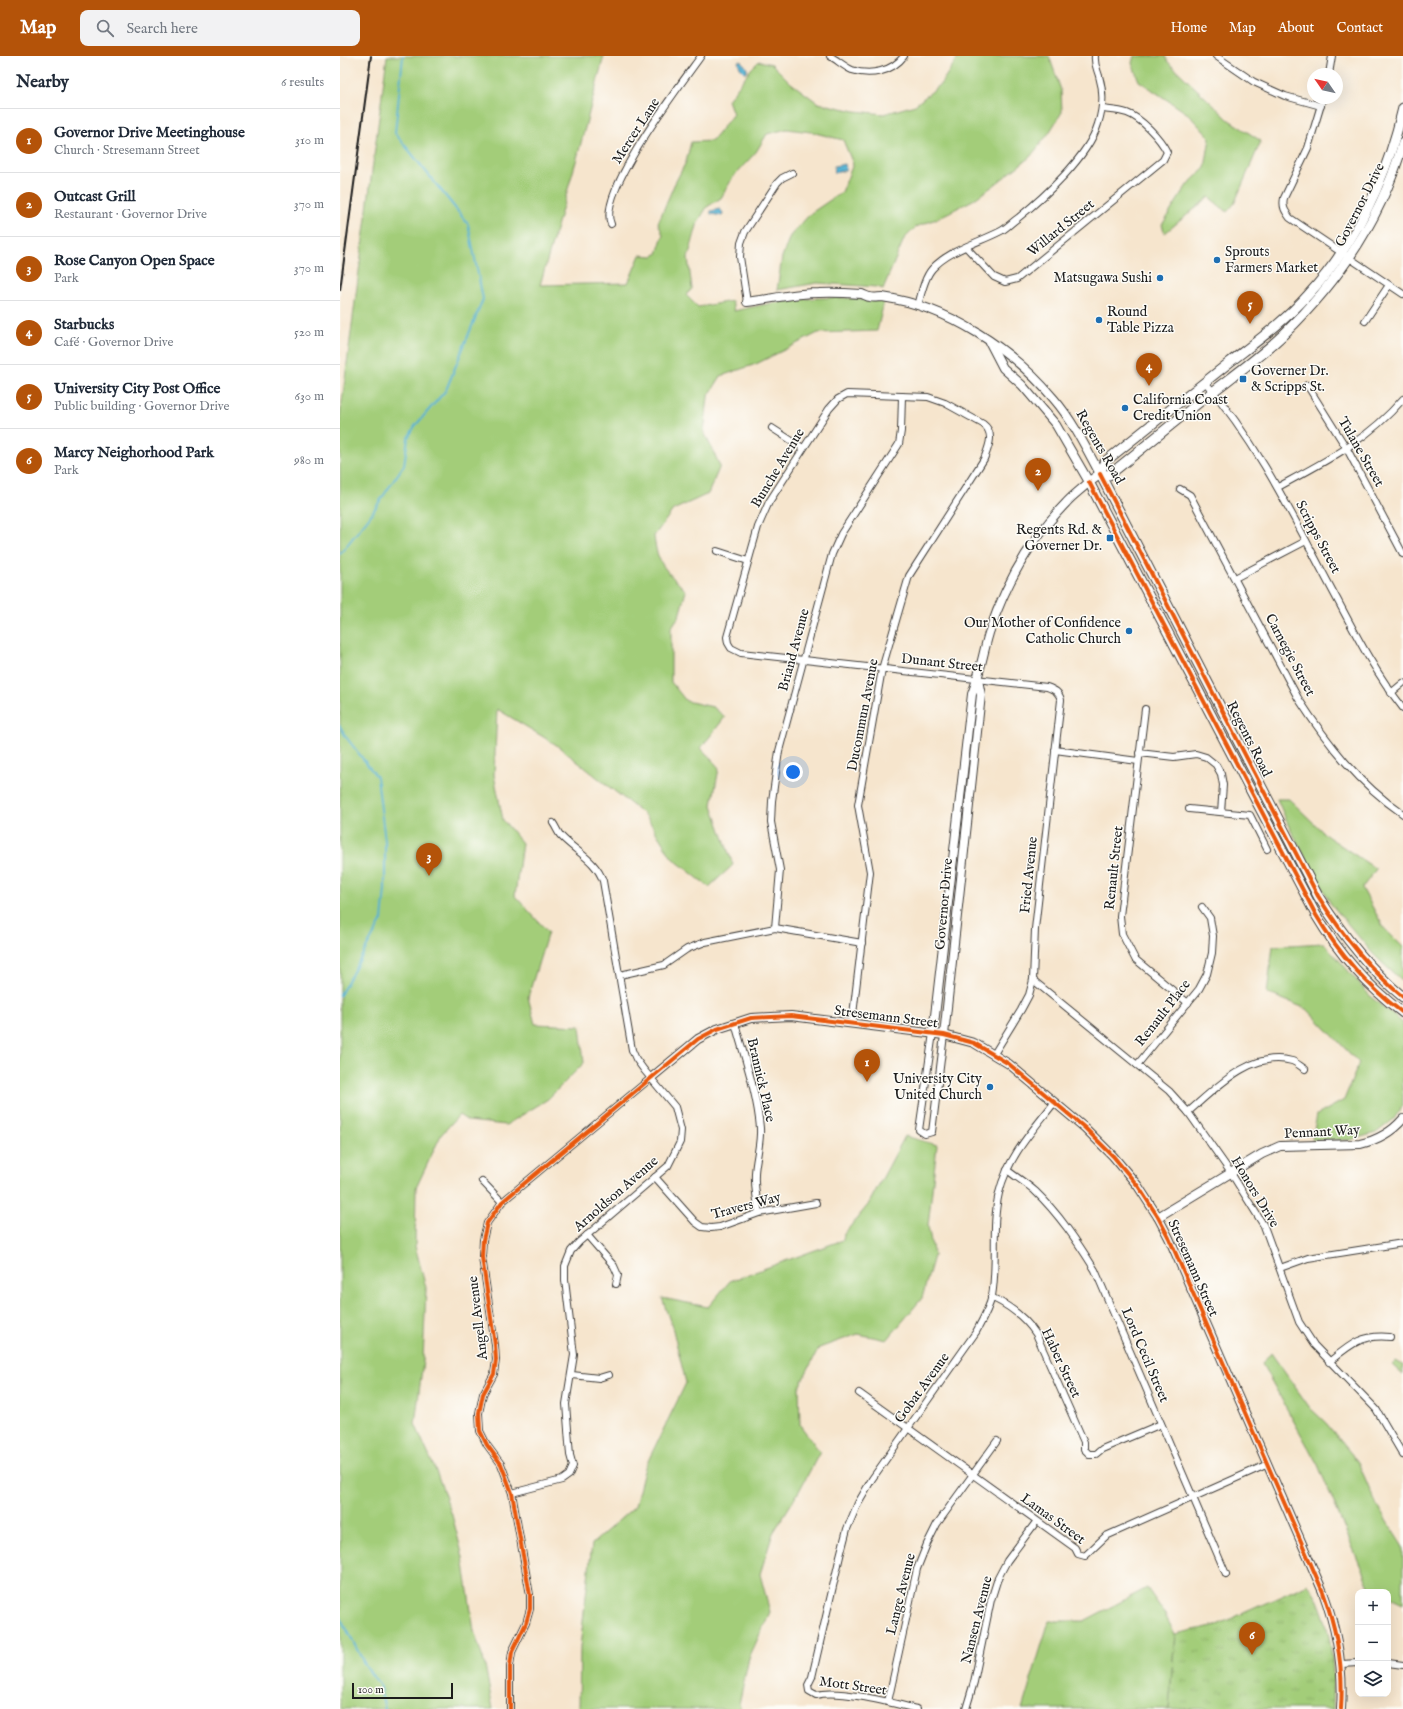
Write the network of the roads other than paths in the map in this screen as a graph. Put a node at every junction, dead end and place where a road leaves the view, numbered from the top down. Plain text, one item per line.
1 (701, 56) edge
2 (830, 56) edge
3 (904, 56) edge
4 (1095, 56) edge
5 (1216, 56) edge
6 (1332, 56) edge
7 (1330, 68) edge
8 (1321, 106) joint
9 (1403, 108) edge
10 (1102, 109) junction
11 (1403, 143) edge
12 (792, 173) dead end
13 (611, 224) dead end
14 (966, 248) junction
15 (1341, 253) junction
16 (1349, 258) junction
17 (1389, 285) junction
18 (1403, 294) edge
19 (747, 302) joint
20 (918, 306) junction
21 (1365, 320) dead end
22 (990, 343) junction
23 (1205, 382) junction
24 (1307, 385) dead end
25 (1213, 392) junction
26 (902, 396) junction
27 (1403, 400) edge
28 (772, 428) dead end
29 (803, 448) junction
30 (1347, 448) junction
31 (1100, 474) junction
32 (1089, 482) junction
33 (1278, 487) junction
34 (1180, 488) dead end
35 (1306, 541) junction
36 (717, 551) dead end
37 (1403, 554) edge
38 (748, 561) junction
39 (1235, 578) junction
40 (731, 648) joint
41 (803, 660) junction
42 (882, 669) junction
43 (978, 679) junction
44 (1403, 684) edge
45 (1055, 691) joint
46 (1391, 692) junction
47 (1403, 708) edge
48 (1145, 709) dead end
49 (1055, 750) junction
50 (1139, 753) junction
51 (1138, 760) junction
52 (1189, 809) dead end
53 (1221, 812) junction
54 (1403, 814) edge
55 (553, 822) dead end
56 (1267, 850) dead end
57 (1202, 907) dead end
58 (775, 928) junction
59 (862, 943) junction
60 (620, 975) junction
61 (1033, 980) junction
62 (1403, 996) edge
63 (1188, 1003) junction
64 (1403, 1013) edge
65 (735, 1023) junction
66 (852, 1023) junction
67 (932, 1034) junction
68 (944, 1035) junction
69 (994, 1054) junction
70 (1137, 1065) junction
71 (1305, 1069) dead end
72 (651, 1078) junction
73 (1054, 1102) junction
74 (1188, 1112) junction
75 (1403, 1119) edge
76 (1007, 1170) junction
77 (1231, 1173) junction
78 (655, 1177) junction
79 (482, 1181) dead end
80 (502, 1202) junction
81 (816, 1202) dead end
82 (759, 1213) junction
83 (1158, 1217) junction
84 (587, 1234) junction
85 (1403, 1242) edge
86 (1280, 1268) junction
87 (616, 1284) dead end
88 (991, 1297) junction
89 (1390, 1337) dead end
90 (1329, 1362) junction
91 (572, 1375) junction
92 (609, 1375) dead end
93 (859, 1393) dead end
94 (1161, 1424) junction
95 (908, 1428) junction
96 (997, 1441) dead end
97 (1403, 1455) edge
98 (1268, 1464) junction
99 (972, 1474) junction
100 (512, 1493) junction
101 (1193, 1496) junction
102 (1036, 1522) junction
103 (1226, 1574) dead end
104 (1355, 1663) edge
105 (1391, 1663) edge
106 (1341, 1664) junction
107 (1403, 1665) edge
108 (809, 1691) joint
109 (888, 1702) junction
110 (510, 1709) edge
111 (917, 1709) edge
112 (966, 1709) edge
113 (1341, 1709) edge

1 - 13 street, Mercer Lane
2 - 3 street
4 - 10 street
5 - 8 street
6 - 7 street
8 - 15 street
9 - 15 main road, Governor Drive
10 - 14 street
10 - 14 street, Willard Street
11 - 16 main road, Governor Drive
12 - 19 street
14 - 20 street
15 - 16 street
15 - 23 main road, Governor Drive
16 - 17 street
16 - 25 main road, Governor Drive
17 - 18 street
17 - 21 street
19 - 20 street, Regents Road
20 - 22 street, Regents Road
22 - 31 street, Regents Road
22 - 32 street, Regents Road
23 - 25 street, Scripps Street
23 - 31 main road, Governor Drive
24 - 30 street, Tulane Street
25 - 31 main road, Governor Drive
25 - 33 street, Scripps Street
26 - 29 street, Bunche Avenue
26 - 41 street, Briand Avenue
26 - 42 street, Ducommun Avenue
27 - 30 street
28 - 29 street
29 - 38 street, Bunche Avenue
30 - 33 street
30 - 37 street, Tulane Street
31 - 32 main road, Governor Drive
31 - 62 main road, Regents Road
32 - 43 street, Governor Drive
32 - 64 main road, Regents Road
33 - 35 street, Scripps Street
34 - 39 street, Carnegie Street
35 - 39 street
35 - 46 street, Scripps Street
36 - 38 street
38 - 40 street, Bunche Avenue
39 - 54 street, Carnegie Street
40 - 41 street, Dunant Street
41 - 42 street, Dunant Street
41 - 58 street, Briand Avenue
42 - 43 street, Dunant Street
42 - 59 street, Ducommun Avenue
43 - 45 street, Dunant Street
43 - 67 street, Governor Drive
43 - 68 street, Governor Drive
44 - 46 street
45 - 49 street, Fried Avenue
46 - 47 street, Scripps Street
48 - 50 street, Renault Street
49 - 51 street
49 - 61 street, Fried Avenue
50 - 51 street, Renault Street
50 - 53 street
51 - 63 street, Renault Street
52 - 53 street
53 - 56 street
55 - 60 street, Arnoldson Avenue
57 - 63 street, Renault Place
58 - 59 street
58 - 60 street
59 - 66 street, Ducommun Avenue
60 - 72 street, Arnoldson Avenue
61 - 69 street, Fried Avenue
61 - 70 street, Honors Drive
63 - 70 street, Renault Place
65 - 66 street, Stresemann Street
65 - 72 street, Stresemann Street
65 - 82 street, Brannick Place
66 - 67 street, Stresemann Street
67 - 68 street, Stresemann Street
67 - 68 street, Governor Drive
68 - 69 street, Stresemann Street
69 - 73 street, Stresemann Street
70 - 74 street, Honors Drive
71 - 74 street
72 - 78 street, Arnoldson Avenue
72 - 80 street, Angell Avenue
73 - 76 street, Gobat Avenue
73 - 83 street, Stresemann Street
74 - 77 street, Honors Drive
75 - 77 street, Pennant Way
76 - 88 street, Gobat Avenue
76 - 94 street, Lord Cecil Street
77 - 83 street, Pennant Way
77 - 86 street, Honors Drive
78 - 82 street, Travers Way
78 - 84 street, Arnoldson Avenue
79 - 80 street
80 - 100 street, Angell Avenue
81 - 82 street, Travers Way
83 - 98 street, Stresemann Street
84 - 87 street
84 - 91 street, Arnoldson Avenue
85 - 86 street
86 - 90 street, Honors Drive
88 - 94 street, Haber Street
88 - 95 street, Gobat Avenue
89 - 90 street
90 - 97 street, Honors Drive
91 - 92 street
91 - 100 street, Arnoldson Avenue
93 - 95 street, Lamas Street
94 - 101 street, Lord Cecil Street
95 - 99 street, Lamas Street
95 - 108 street, Gobat Avenue
96 - 99 street, Lange Avenue
98 - 101 street, Lamas Street
98 - 106 street, Stresemann Street
99 - 102 street, Lamas Street
99 - 109 street, Lange Avenue
100 - 110 street, Angell Avenue
101 - 102 street, Lamas Street
101 - 103 street, Lord Cecil Street
102 - 112 street, Nansen Avenue
104 - 106 street
105 - 107 street
106 - 113 street, Stresemann Street
108 - 109 street, Mott Street
109 - 111 street, Mott Street

